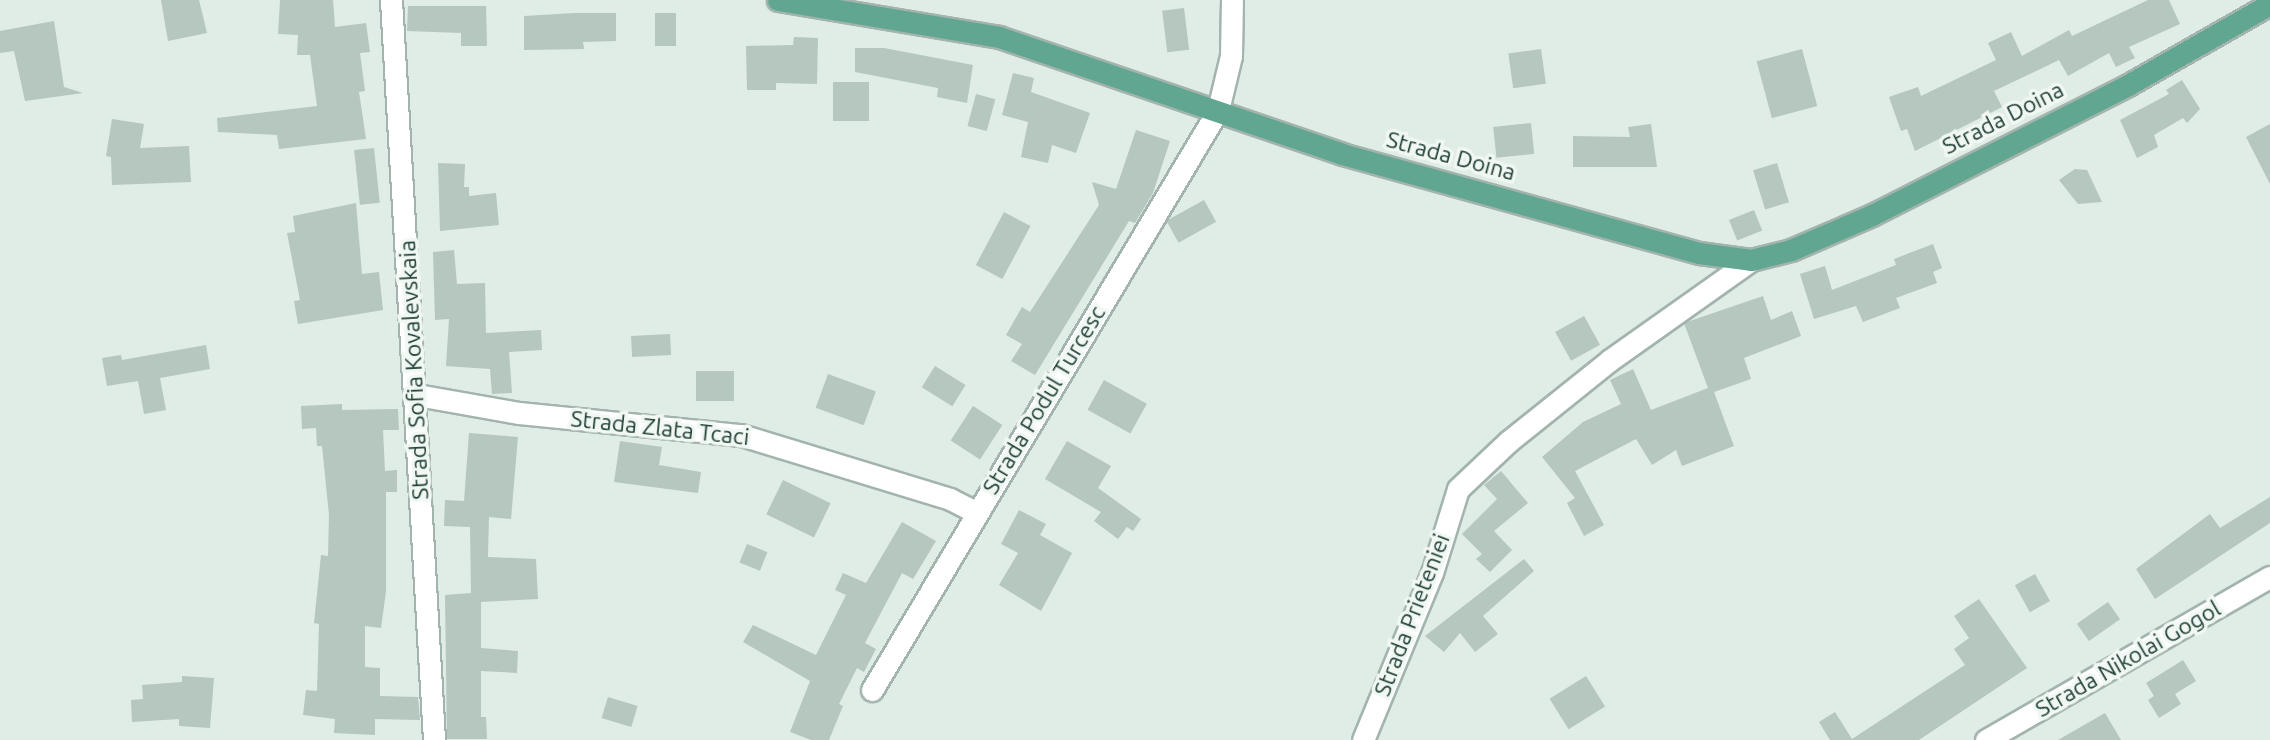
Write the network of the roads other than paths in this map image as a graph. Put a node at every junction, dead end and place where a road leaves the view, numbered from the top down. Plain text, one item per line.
1 (391, 0) edge
2 (778, 0) edge
3 (1232, 0) edge
4 (2270, 4) edge
5 (1218, 110) junction
6 (1751, 260) junction
7 (416, 395) junction
8 (1458, 489) joint
9 (977, 513) junction
10 (2270, 576) edge
11 (872, 690) dead end
12 (434, 740) edge
13 (1363, 740) edge
14 (1986, 740) edge

1 - 7 street, Strada Sofia Kovalevskaia
2 - 5 main road, Strada Doina
3 - 5 street
4 - 6 main road, Strada Doina
5 - 6 main road, Strada Doina
5 - 9 street, Strada Podul Turcesc
6 - 8 street, Strada Doina
7 - 9 street, Strada Zlata Tcaci
7 - 12 street, Strada Sofia Kovalevskaia
8 - 13 street, Strada Prieteniei
9 - 11 street, Strada Podul Turcesc
10 - 14 street, Strada Nikolai Gogol

